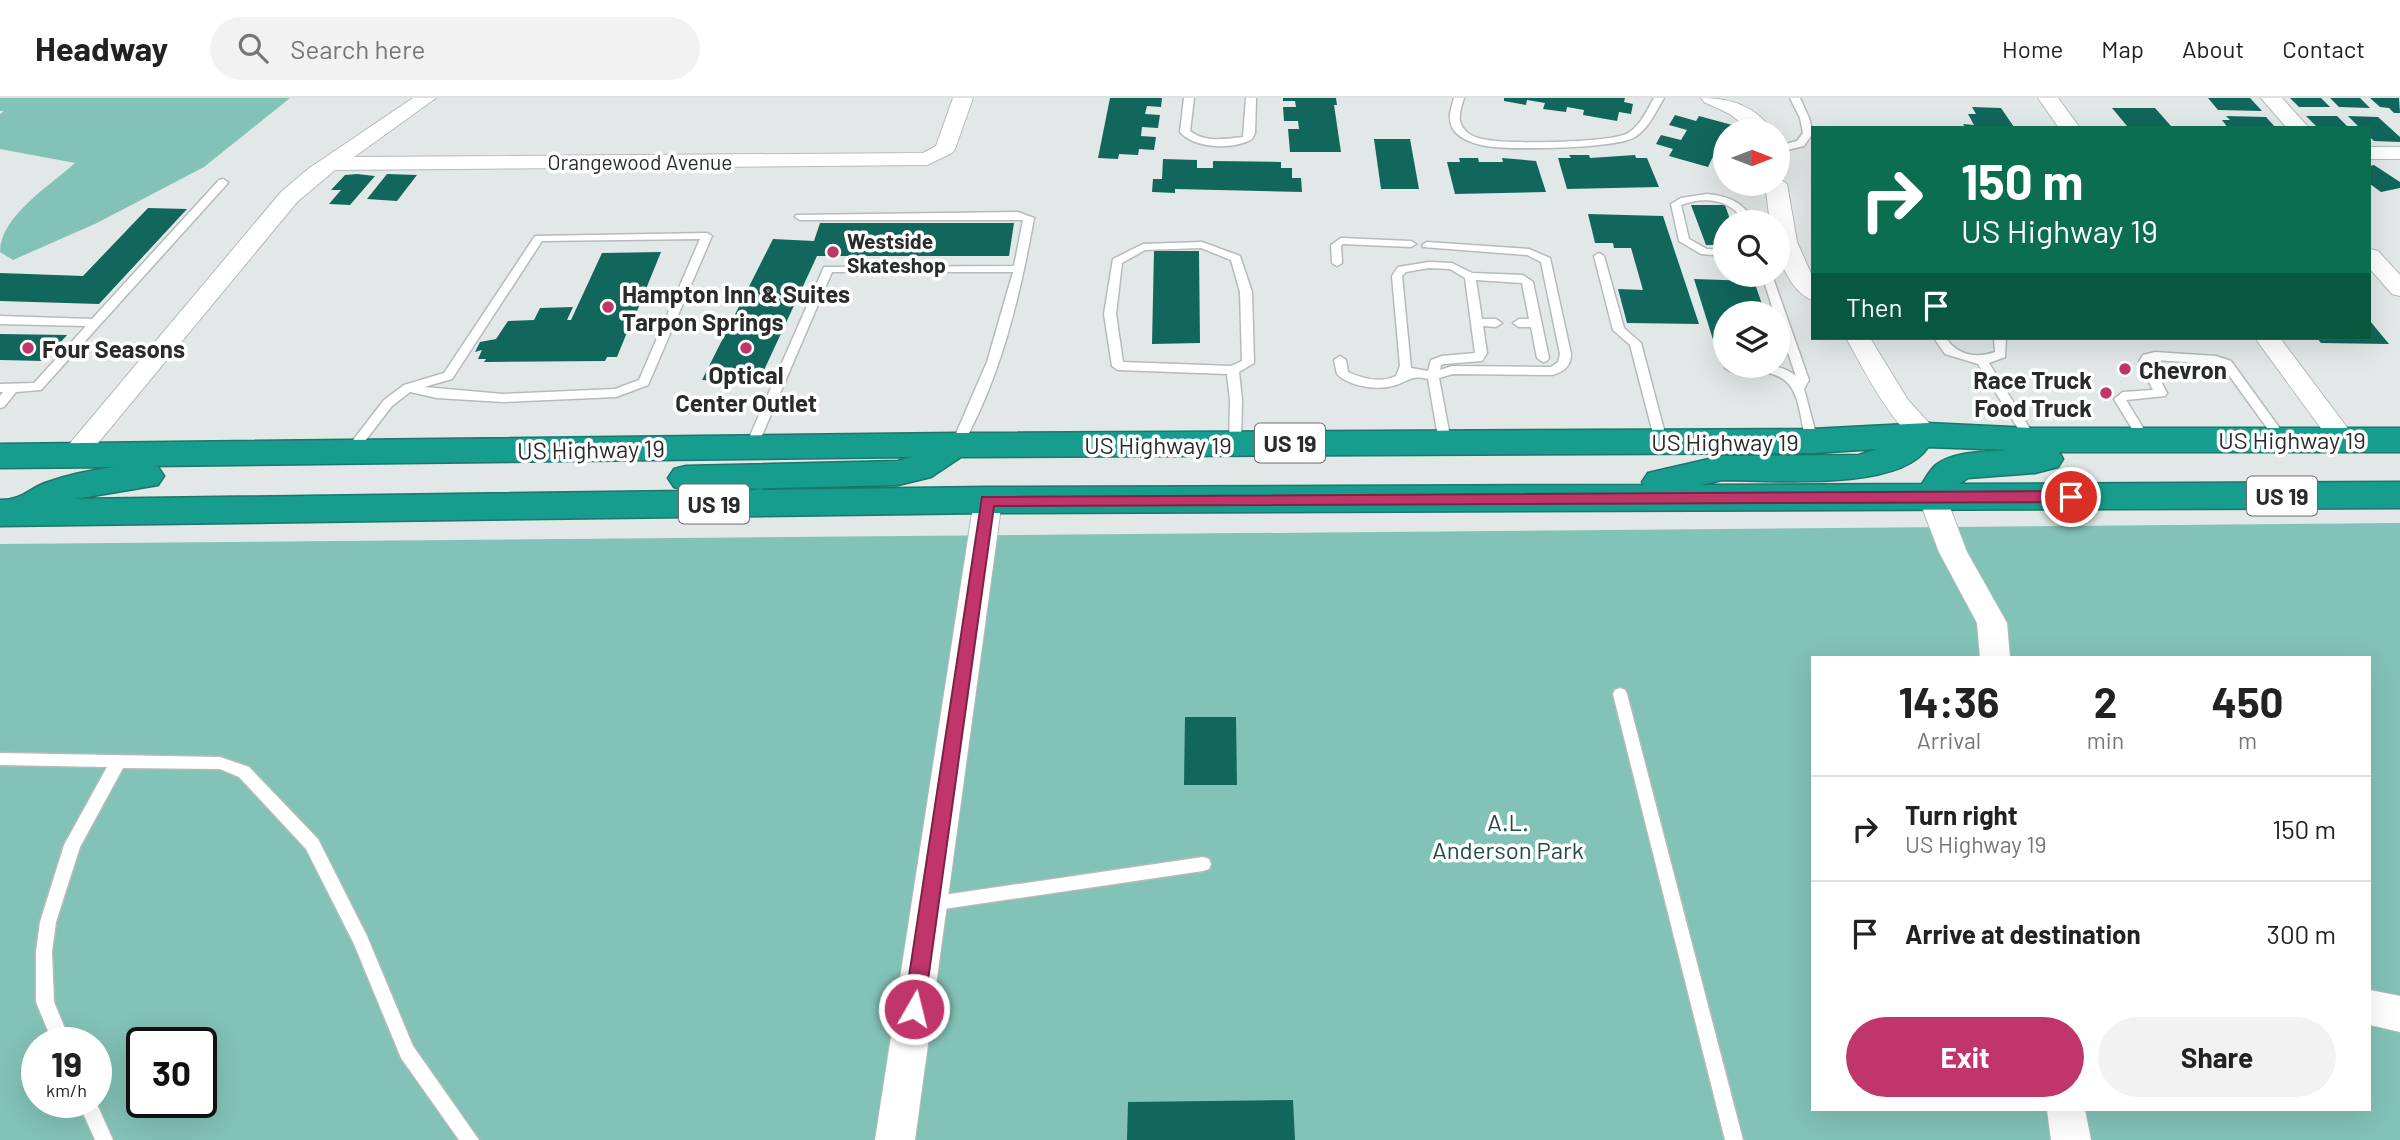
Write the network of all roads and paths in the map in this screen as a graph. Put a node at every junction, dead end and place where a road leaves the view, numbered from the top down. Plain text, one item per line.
1 (426, 98) edge
2 (962, 98) edge
3 (1189, 98) edge
4 (1251, 98) edge
5 (1459, 98) edge
6 (1659, 98) edge
7 (1711, 98) edge
8 (1795, 98) edge
9 (2048, 98) edge
10 (2271, 98) edge
11 (1748, 119) edge
12 (2069, 126) edge
13 (2297, 126) edge
14 (1790, 148) edge
15 (2371, 153) edge
16 (2400, 153) edge
17 (331, 164) junction
18 (223, 182) dead end
19 (1778, 196) edge
20 (1743, 210) edge
21 (800, 216) dead end
22 (1411, 244) dead end
23 (1427, 245) dead end
24 (1713, 252) edge
25 (1599, 256) dead end
26 (2371, 257) edge
27 (1337, 263) dead end
28 (1020, 269) junction
29 (1470, 276) junction
30 (1771, 287) edge
31 (2400, 289) edge
32 (1811, 290) edge
33 (0, 320) edge
34 (95, 323) junction
35 (1476, 323) junction
36 (1496, 323) dead end
37 (1519, 323) dead end
38 (1535, 323) junction
39 (1859, 340) edge
40 (1941, 340) edge
41 (2000, 340) edge
42 (2268, 340) edge
43 (1543, 358) dead end
44 (1340, 360) dead end
45 (1982, 361) junction
46 (1233, 370) junction
47 (1402, 376) junction
48 (1433, 376) junction
49 (1790, 377) edge
50 (0, 388) edge
51 (13, 388) junction
52 (408, 388) junction
53 (1799, 388) junction
54 (0, 404) edge
55 (1927, 435) junction
56 (2137, 439) junction
57 (2400, 439) edge
58 (2031, 440) junction
59 (2281, 440) junction
60 (2343, 440) junction
61 (1661, 441) junction
62 (1812, 441) junction
63 (1393, 442) junction
64 (1445, 442) junction
65 (1235, 443) junction
66 (957, 445) junction
67 (751, 447) junction
68 (340, 452) junction
69 (75, 454) junction
70 (0, 456) edge
71 (0, 481) edge
72 (2394, 493) edge
73 (1932, 497) junction
74 (1583, 498) junction
75 (988, 500) junction
76 (435, 508) junction
77 (12, 513) edge
78 (1996, 656) edge
79 (1620, 694) dead end
80 (0, 759) edge
81 (119, 761) junction
82 (1203, 864) dead end
83 (929, 904) junction
84 (2371, 1008) edge
85 (2400, 1014) edge
86 (55, 1027) edge
87 (2066, 1111) edge
88 (94, 1118) edge
89 (103, 1140) edge
90 (470, 1140) edge
91 (895, 1140) edge
92 (1734, 1140) edge
93 (2071, 1140) edge

1 - 17 street
2 - 17 street, Orangewood Avenue
3 - 4 lane
5 - 6 lane
7 - 11 street
8 - 14 lane
9 - 12 street
10 - 13 street
15 - 16 street
17 - 69 street
18 - 34 lane
19 - 32 street
20 - 24 lane
21 - 28 lane
22 - 27 lane
23 - 48 lane
25 - 61 lane
26 - 31 street
28 - 66 lane
28 - 67 lane
29 - 35 lane
29 - 38 lane
29 - 47 lane
30 - 53 lane
33 - 34 lane
34 - 51 lane
35 - 36 lane
35 - 48 lane
37 - 38 lane
38 - 43 lane
39 - 55 street
40 - 45 lane
41 - 45 lane
42 - 60 street
44 - 47 lane
45 - 58 lane
46 - 46 lane
46 - 65 lane
47 - 48 lane
48 - 64 lane
49 - 53 lane
50 - 51 lane
51 - 54 lane
52 - 52 lane
52 - 68 lane
53 - 62 lane
55 - 58 highway, US Highway 19 / US 19
55 - 62 highway, US Highway 19 / US 19
55 - 74 highway
56 - 58 highway, US Highway 19 / US 19
56 - 59 highway, US Highway 19 / US 19
56 - 59 lane
56 - 73 highway
57 - 60 highway, US Highway 19 / US 19
59 - 60 highway, US Highway 19 / US 19
61 - 62 highway, US Highway 19 / US 19
61 - 64 highway, US Highway 19 / US 19
63 - 64 highway, US Highway 19 / US 19
63 - 65 highway, US Highway 19 / US 19
63 - 75 highway
65 - 66 highway, US Highway 19 / US 19
66 - 67 highway, US Highway 19 / US 19
66 - 76 highway
67 - 68 highway, US Highway 19 / US 19
68 - 69 highway, US Highway 19 / US 19
68 - 77 highway
69 - 70 highway, US Highway 19 / US 19
69 - 71 highway
72 - 73 highway, US 19
73 - 74 highway, US 19
73 - 78 street
74 - 75 highway, US 19
75 - 76 highway, US 19
75 - 83 street
76 - 77 highway, US 19
79 - 92 lane
80 - 81 lane
81 - 86 lane
81 - 90 lane
82 - 83 lane
83 - 91 street
84 - 85 street
87 - 93 street
88 - 89 lane

